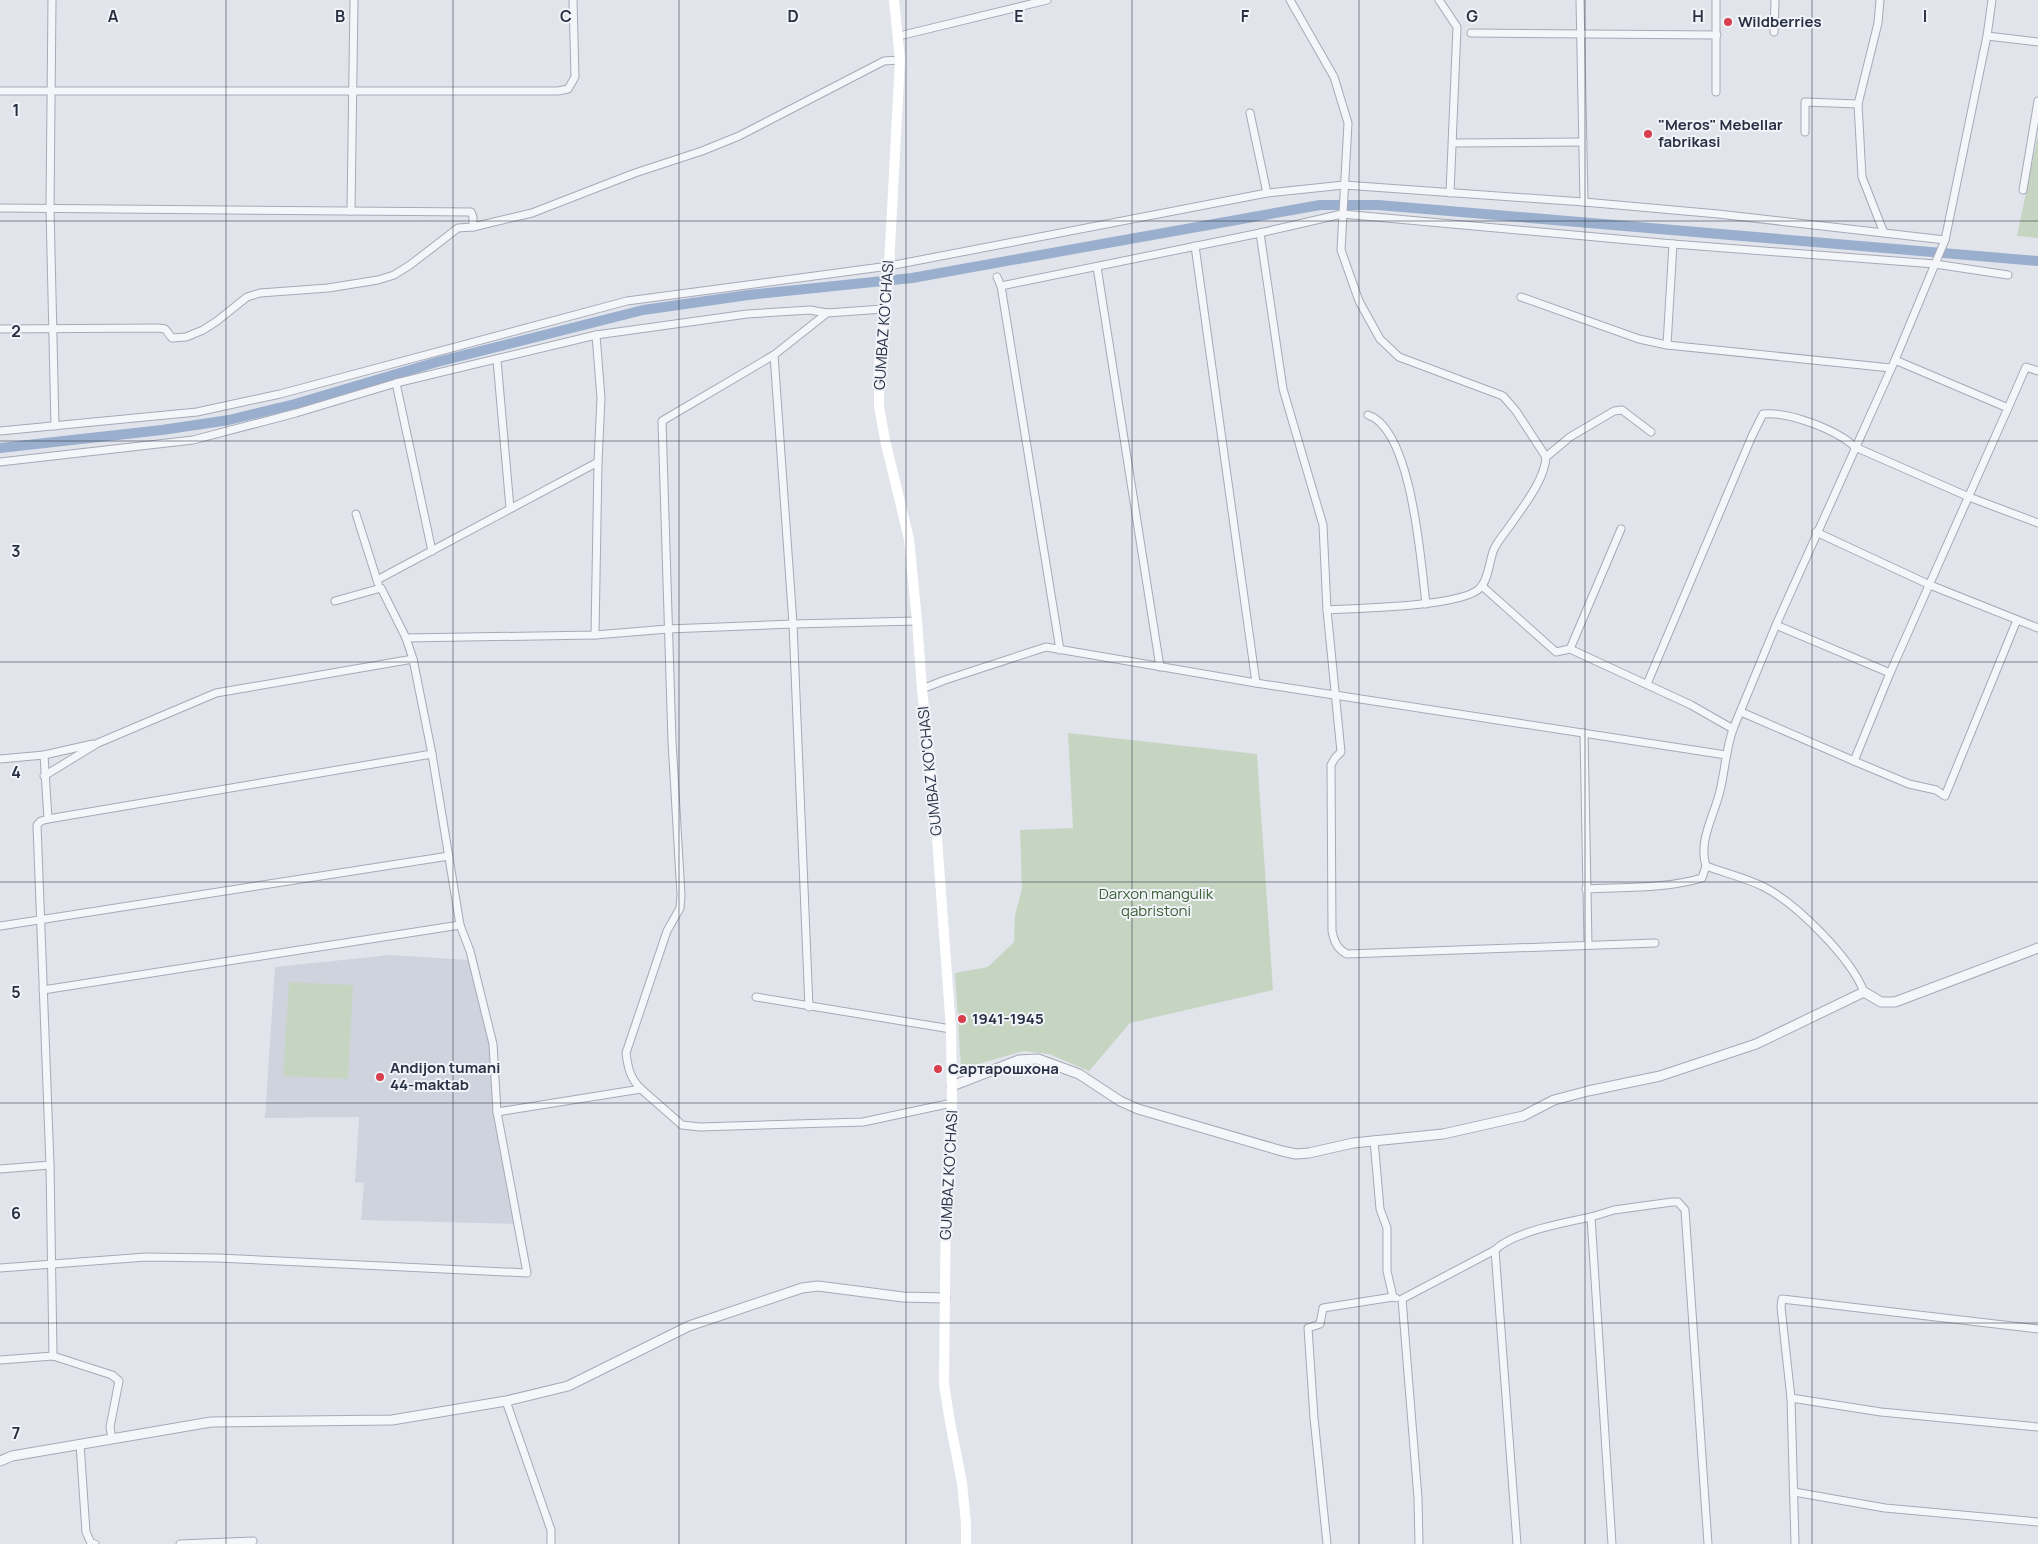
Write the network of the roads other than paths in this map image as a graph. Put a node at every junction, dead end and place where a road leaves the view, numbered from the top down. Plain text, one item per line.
1 (52, 0) edge
2 (354, 0) edge
3 (573, 0) edge
4 (894, 0) edge
5 (1047, 0) edge
6 (1290, 0) edge
7 (1439, 0) edge
8 (1580, 0) edge
9 (1716, 0) edge
10 (1775, 0) edge
11 (1880, 0) edge
12 (1992, 0) edge
13 (1774, 32) dead end
14 (1471, 33) dead end
15 (1581, 34) junction
16 (1717, 35) junction
17 (899, 36) junction
18 (1987, 36) junction
19 (2038, 42) edge
20 (900, 60) junction
21 (0, 91) edge
22 (52, 91) junction
23 (353, 92) junction
24 (1716, 92) dead end
25 (2038, 101) edge
26 (1858, 104) junction
27 (1250, 113) dead end
28 (1805, 132) dead end
29 (1583, 142) junction
30 (1453, 143) junction
31 (1344, 187) junction
32 (2022, 190) dead end
33 (1266, 193) junction
34 (1450, 193) junction
35 (1584, 202) junction
36 (0, 208) edge
37 (50, 208) junction
38 (1342, 210) junction
39 (351, 211) junction
40 (473, 227) junction
41 (1884, 233) junction
42 (1260, 234) junction
43 (1945, 240) junction
44 (1673, 244) junction
45 (1195, 246) junction
46 (1935, 264) junction
47 (889, 266) junction
48 (1097, 266) junction
49 (2008, 275) dead end
50 (997, 277) dead end
51 (1001, 286) junction
52 (1521, 297) dead end
53 (883, 309) junction
54 (827, 313) junction
55 (0, 329) edge
56 (54, 329) junction
57 (596, 335) junction
58 (1667, 345) junction
59 (774, 356) junction
60 (497, 360) junction
61 (1895, 360) junction
62 (1891, 368) junction
63 (2038, 370) edge
64 (396, 383) junction
65 (2008, 408) junction
66 (1368, 415) dead end
67 (55, 426) junction
68 (0, 431) edge
69 (1651, 432) dead end
70 (1855, 447) junction
71 (1546, 457) junction
72 (0, 462) edge
73 (598, 462) junction
74 (1969, 497) junction
75 (510, 508) junction
76 (356, 514) dead end
77 (2038, 523) edge
78 (1621, 529) dead end
79 (1816, 532) junction
80 (432, 550) junction
81 (377, 580) junction
82 (1930, 584) junction
83 (1482, 586) junction
84 (381, 588) junction
85 (335, 600) dead end
86 (1426, 604) junction
87 (1327, 610) junction
88 (2017, 620) junction
89 (917, 621) junction
90 (793, 624) junction
91 (1776, 625) junction
92 (2038, 628) edge
93 (668, 629) junction
94 (594, 635) junction
95 (406, 638) junction
96 (1570, 649) junction
97 (1060, 650) junction
98 (413, 659) junction
99 (1160, 667) junction
100 (1890, 674) junction
101 (1256, 683) junction
102 (1647, 684) junction
103 (922, 689) junction
104 (1334, 695) junction
105 (1741, 712) junction
106 (1733, 729) junction
107 (1584, 733) junction
108 (98, 743) junction
109 (432, 754) junction
110 (44, 755) junction
111 (1726, 755) junction
112 (0, 759) edge
113 (1854, 761) junction
114 (44, 776) junction
115 (48, 819) junction
116 (449, 856) junction
117 (1706, 866) junction
118 (1586, 889) junction
119 (41, 919) junction
120 (460, 925) junction
121 (0, 926) edge
122 (1655, 943) dead end
123 (1588, 944) junction
124 (2038, 948) edge
125 (43, 990) junction
126 (1864, 992) junction
127 (756, 997) dead end
128 (809, 1007) junction
129 (950, 1029) junction
130 (952, 1086) junction
131 (641, 1089) junction
132 (952, 1103) junction
133 (497, 1112) junction
134 (1374, 1140) junction
135 (50, 1165) junction
136 (0, 1169) edge
137 (1592, 1217) junction
138 (1496, 1250) junction
139 (52, 1264) junction
140 (0, 1268) edge
141 (945, 1298) junction
142 (1393, 1298) junction
143 (1402, 1298) junction
144 (2038, 1329) edge
145 (53, 1356) junction
146 (0, 1360) edge
147 (1791, 1398) junction
148 (506, 1400) junction
149 (2038, 1427) edge
150 (112, 1439) junction
151 (80, 1444) junction
152 (0, 1461) edge
153 (1794, 1492) junction
154 (2038, 1522) edge
155 (253, 1541) dead end
156 (95, 1544) edge
157 (180, 1544) edge
158 (551, 1544) edge
159 (966, 1544) edge
160 (1327, 1544) edge
161 (1419, 1544) edge
162 (1517, 1544) edge
163 (1612, 1544) edge
164 (1708, 1544) edge
165 (1795, 1544) edge

1 - 22 street
2 - 23 street
3 - 23 street
4 - 17 main road, GUMBAZ KO'CHASI
5 - 17 street
6 - 31 street
7 - 30 street
8 - 15 street
9 - 16 street
10 - 13 street
11 - 26 street
12 - 18 street
14 - 15 street
15 - 16 street
15 - 29 street
16 - 24 street
17 - 20 main road, GUMBAZ KO'CHASI
18 - 19 street
18 - 43 street
20 - 40 street
20 - 47 main road, GUMBAZ KO'CHASI
21 - 22 street
22 - 23 street
22 - 37 street
23 - 39 street
25 - 32 street
26 - 28 street
26 - 41 street
27 - 33 street
29 - 30 street
29 - 35 street
30 - 34 street
31 - 33 street
31 - 34 street
31 - 38 street
33 - 47 street
34 - 35 street
35 - 41 street
36 - 37 street
37 - 39 street
37 - 56 street
38 - 42 street
38 - 44 street
38 - 71 street
39 - 40 street
40 - 56 street
41 - 43 street
42 - 45 street
42 - 87 street
43 - 46 street
44 - 46 street
44 - 58 street
45 - 48 street
45 - 101 street
46 - 49 street
46 - 61 street
47 - 53 main road, GUMBAZ KO'CHASI
47 - 67 street
48 - 51 street
48 - 99 street
50 - 51 street
51 - 97 street
52 - 58 street
53 - 54 street
53 - 89 main road, GUMBAZ KO'CHASI
54 - 57 street
54 - 59 street
55 - 56 street
56 - 67 street
57 - 60 street
57 - 73 street
58 - 62 street
59 - 90 street
59 - 93 street
60 - 64 street
60 - 75 street
61 - 62 street
61 - 65 street
62 - 70 street
63 - 65 street
64 - 72 street
64 - 80 street
65 - 74 street
66 - 86 street
67 - 68 street
69 - 71 street
70 - 74 street
70 - 79 street
70 - 102 street
71 - 83 street
73 - 75 street
73 - 94 street
74 - 77 street
74 - 82 street
75 - 80 street
76 - 81 street
78 - 96 street
79 - 82 street
79 - 91 street
80 - 81 street
81 - 84 street
82 - 88 street
82 - 100 street
83 - 86 street
83 - 96 street
84 - 85 street
84 - 95 street
86 - 87 street
87 - 104 street
88 - 92 street
88 - 113 street
89 - 90 street
89 - 103 main road, GUMBAZ KO'CHASI
90 - 93 street
90 - 128 street
91 - 100 street
91 - 105 street
93 - 94 street
93 - 131 street
94 - 95 street
95 - 98 street
96 - 102 street
97 - 99 street
97 - 103 street
98 - 108 street
98 - 109 street
99 - 101 street
100 - 113 street
101 - 104 street
102 - 106 street
103 - 129 main road, GUMBAZ KO'CHASI
104 - 107 street
104 - 123 street
105 - 106 street
105 - 113 street
106 - 111 street
107 - 111 street
107 - 118 street
108 - 110 street
108 - 114 street
109 - 115 street
109 - 116 street
110 - 112 street
110 - 114 street
111 - 117 street
114 - 115 street
115 - 119 street
116 - 119 street
116 - 120 street
117 - 118 street
117 - 126 street
118 - 123 street
119 - 121 street
119 - 125 street
120 - 125 street
120 - 133 street
122 - 123 street
124 - 126 street
125 - 135 street
126 - 134 street
127 - 128 street
128 - 129 street
129 - 130 main road, GUMBAZ KO'CHASI
130 - 132 main road, GUMBAZ KO'CHASI
130 - 134 street
131 - 132 street
131 - 133 street
132 - 141 main road, GUMBAZ KO'CHASI
133 - 139 street
134 - 142 street
135 - 136 street
135 - 139 street
137 - 138 street
137 - 163 street
137 - 164 street
138 - 143 street
138 - 162 street
139 - 140 street
139 - 145 street
141 - 148 street
141 - 159 main road, GUMBAZ KO'CHASI
142 - 143 street
142 - 160 street
143 - 161 street
144 - 147 street
145 - 146 street
145 - 150 street
147 - 149 street
147 - 153 street
148 - 150 street
148 - 158 street
150 - 151 street
151 - 152 street
151 - 156 street
153 - 154 street
153 - 165 street
155 - 157 street

